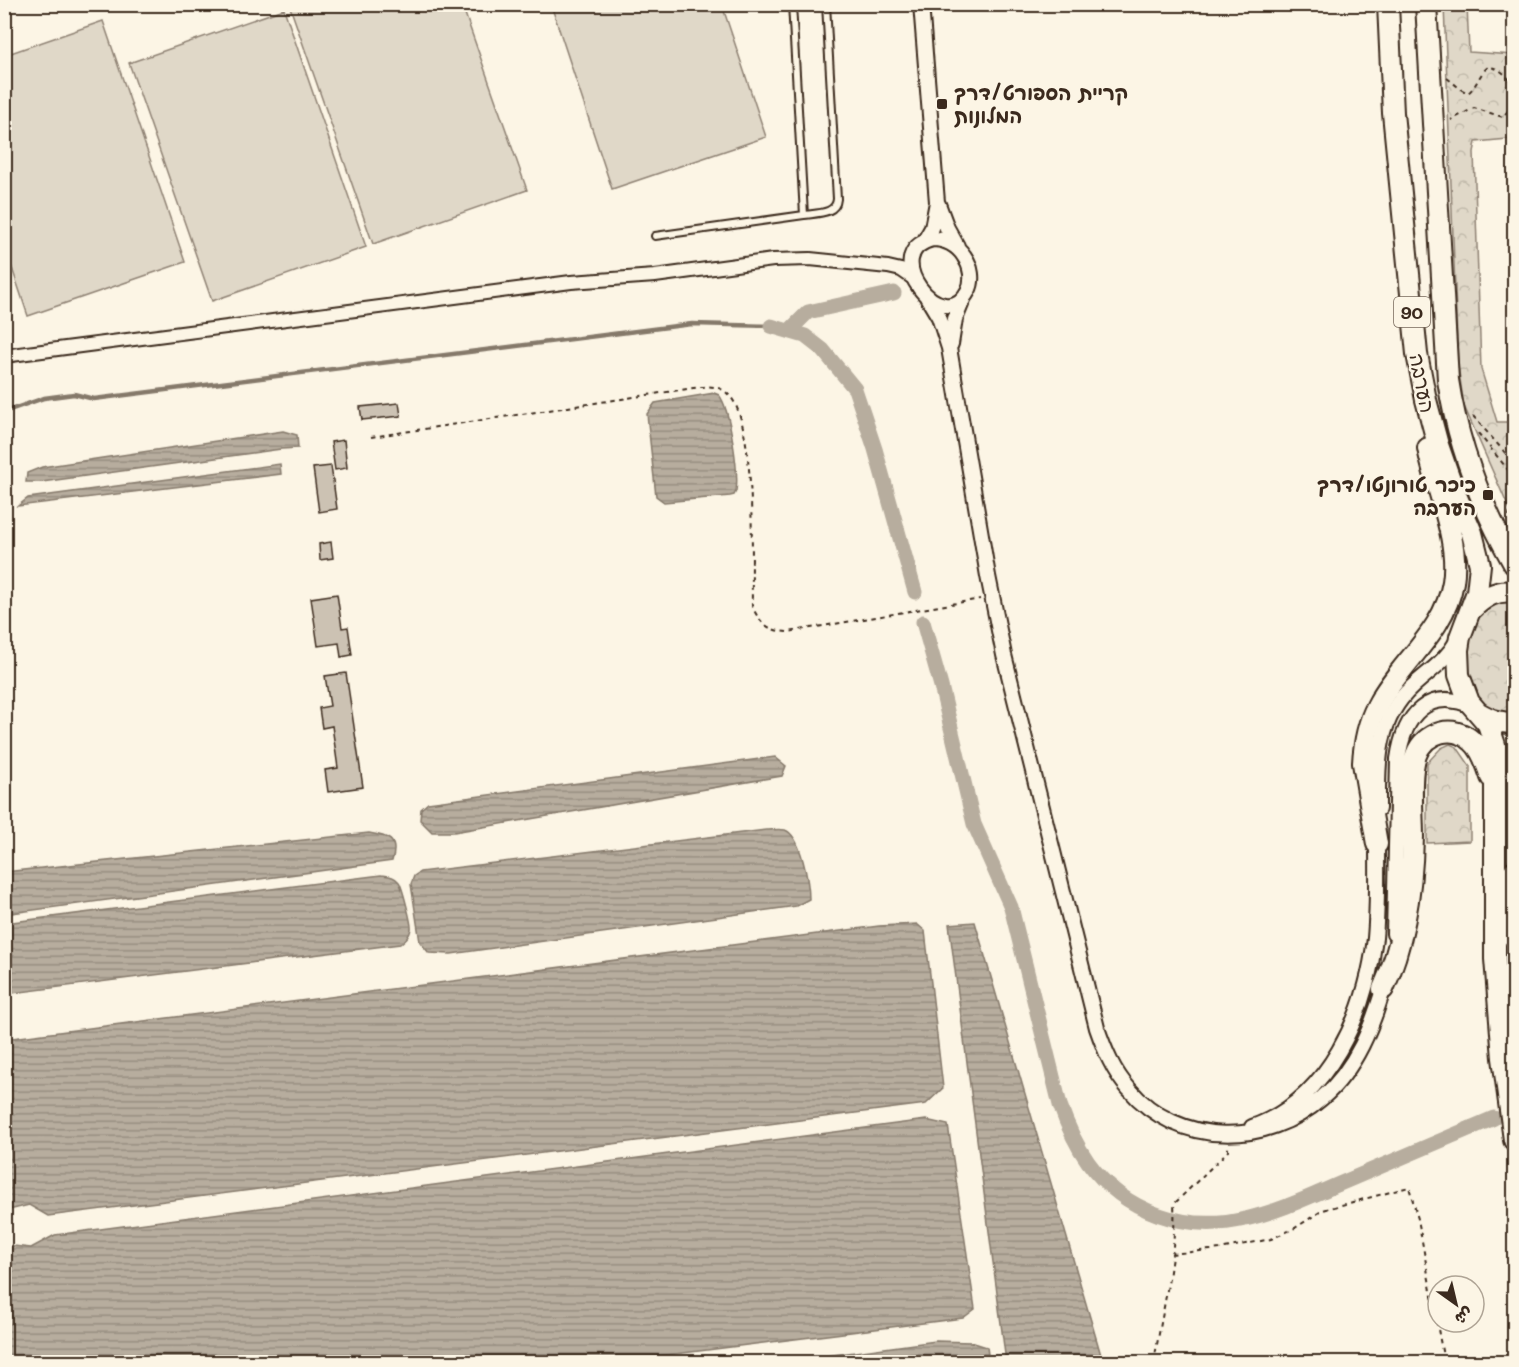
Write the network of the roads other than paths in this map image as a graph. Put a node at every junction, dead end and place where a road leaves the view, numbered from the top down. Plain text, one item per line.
1 (792, 4) edge
2 (826, 4) edge
3 (921, 4) edge
4 (1388, 4) edge
5 (1426, 4) edge
6 (937, 202) junction
7 (804, 215) junction
8 (656, 236) dead end
9 (924, 242) junction
10 (960, 250) junction
11 (912, 257) junction
12 (888, 267) junction
13 (914, 279) junction
14 (964, 296) junction
15 (927, 297) junction
16 (950, 355) junction
17 (4, 356) edge
18 (1421, 377) junction
19 (1515, 564) edge
20 (1515, 592) edge
21 (1472, 609) junction
22 (1460, 637) junction
23 (1476, 710) junction
24 (1515, 723) edge
25 (1495, 798) junction
26 (1377, 843) junction
27 (1515, 872) edge
28 (1515, 938) edge
29 (1383, 989) junction
30 (1231, 1134) junction
31 (1515, 1140) edge

1 - 7 lane
2 - 7 lane
3 - 6 street
4 - 18 highway, הערבה / 90
5 - 19 highway, הערבה / 90
6 - 9 street
6 - 10 street
7 - 8 lane
9 - 10 street
9 - 11 street
10 - 14 street
11 - 12 street
11 - 13 street
12 - 13 street
12 - 17 street
13 - 15 street
14 - 15 street
14 - 16 street
15 - 16 street
16 - 30 street
18 - 21 highway, הערבה / 90
18 - 26 highway
20 - 21 highway
21 - 22 highway, הערבה / 90
22 - 23 highway, הערבה / 90
22 - 26 street
23 - 24 highway
23 - 25 highway, הערבה / 90
23 - 29 street
25 - 29 highway
25 - 31 highway, הערבה / 90
26 - 30 street
27 - 28 highway
29 - 30 street

